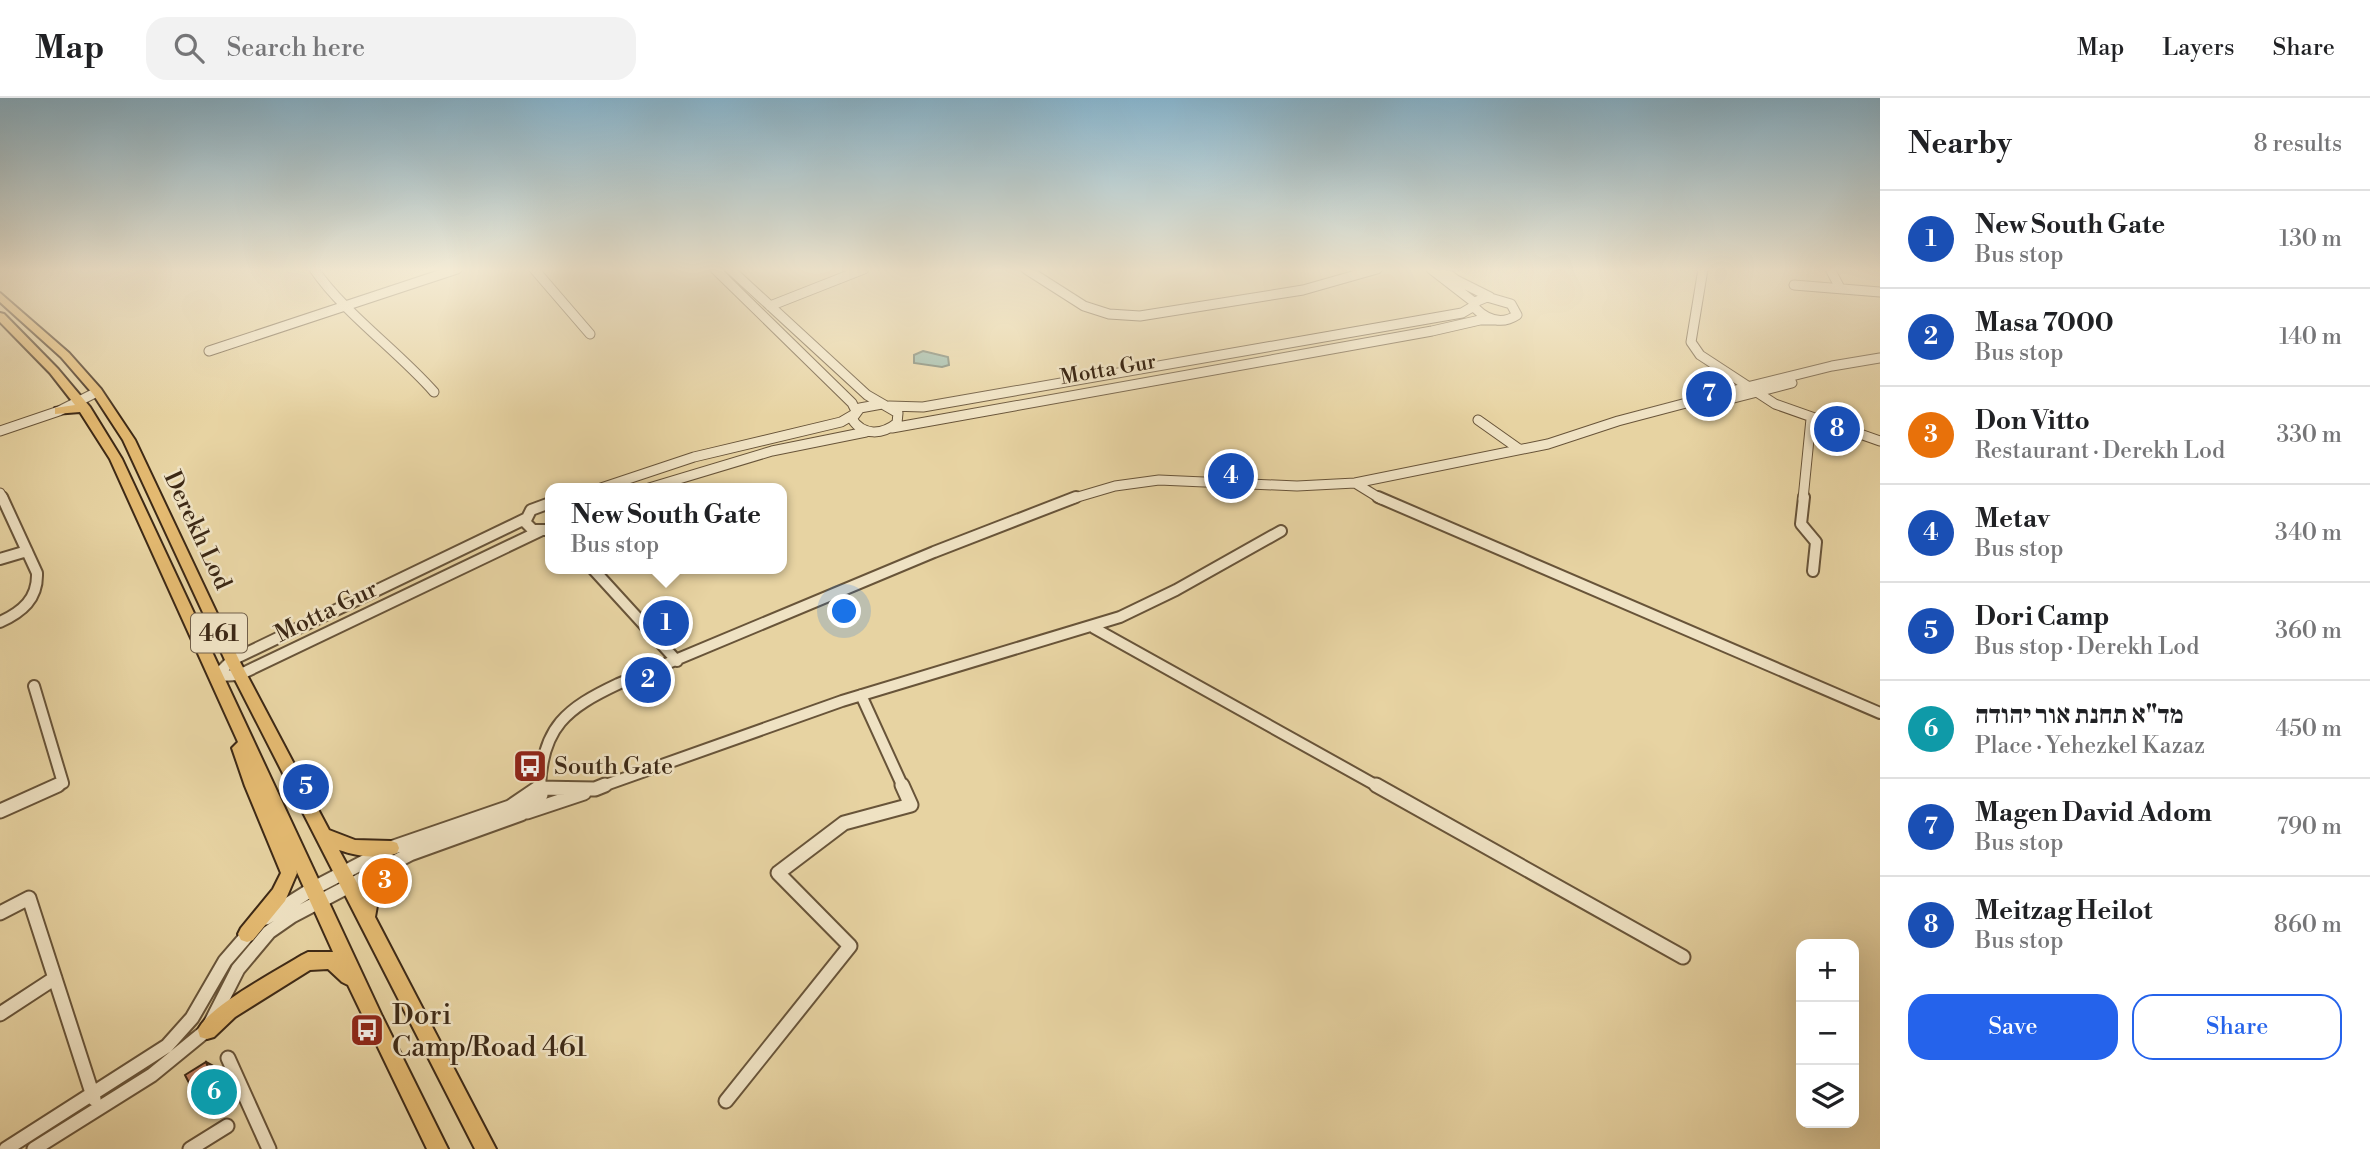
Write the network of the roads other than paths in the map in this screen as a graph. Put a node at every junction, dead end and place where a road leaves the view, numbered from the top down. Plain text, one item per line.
1 (2, 318) edge
2 (24, 318) edge
3 (309, 318) edge
4 (359, 318) edge
5 (576, 318) edge
6 (766, 318) edge
7 (783, 318) edge
8 (1433, 318) edge
9 (1492, 318) edge
10 (1513, 318) edge
11 (1695, 318) edge
12 (1497, 320) junction
13 (590, 334) dead end
14 (209, 351) dead end
15 (1880, 358) edge
16 (1880, 364) edge
17 (1785, 385) junction
18 (1746, 387) junction
19 (97, 392) junction
20 (434, 392) dead end
21 (1756, 393) junction
22 (78, 400) junction
23 (885, 405) junction
24 (58, 409) junction
25 (1792, 412) junction
26 (854, 413) junction
27 (1811, 419) junction
28 (1478, 420) dead end
29 (1618, 421) junction
30 (891, 428) junction
31 (0, 431) edge
32 (867, 432) junction
33 (1880, 441) edge
34 (1518, 449) junction
35 (616, 483) edge
36 (666, 483) edge
37 (1355, 484) junction
38 (0, 493) edge
39 (545, 505) edge
40 (525, 519) junction
41 (545, 531) edge
42 (1281, 531) dead end
43 (27, 551) junction
44 (0, 559) edge
45 (1813, 571) dead end
46 (598, 574) edge
47 (0, 622) edge
48 (1094, 628) junction
49 (232, 660) junction
50 (677, 661) junction
51 (239, 675) junction
52 (216, 676) junction
53 (34, 687) dead end
54 (861, 695) junction
55 (228, 706) junction
56 (1880, 713) edge
57 (538, 788) junction
58 (596, 789) junction
59 (0, 811) edge
60 (521, 814) junction
61 (322, 835) junction
62 (388, 857) junction
63 (345, 880) junction
64 (316, 895) junction
65 (0, 913) edge
66 (365, 919) junction
67 (247, 934) junction
68 (1682, 957) dead end
69 (55, 978) junction
70 (363, 997) junction
71 (0, 1014) edge
72 (207, 1030) junction
73 (228, 1058) dead end
74 (95, 1101) junction
75 (726, 1101) dead end
76 (228, 1126) dead end
77 (6, 1149) edge
78 (34, 1149) edge
79 (190, 1149) edge
80 (269, 1149) edge
81 (438, 1149) edge
82 (486, 1149) edge

1 - 22 main road, Derekh Lod / 461
2 - 19 main road, Derekh Lod / 461
3 - 14 street
4 - 20 street
5 - 13 street
6 - 26 street
7 - 23 street
8 - 23 street, Motta Gur
9 - 12 street
10 - 12 street
11 - 18 street
12 - 30 street, Motta Gur
15 - 18 street
16 - 17 street
17 - 21 street
17 - 25 street
18 - 21 street
18 - 29 street
19 - 22 street
19 - 49 main road, Derekh Lod / 461
21 - 25 street
21 - 29 street
22 - 24 main road
22 - 24 main road
22 - 52 main road, Derekh Lod / 461
23 - 26 street
23 - 30 street
24 - 31 street
25 - 27 street
26 - 32 street
26 - 35 street
27 - 33 street
27 - 45 street
28 - 34 street
29 - 34 street
30 - 32 street
32 - 36 street
34 - 37 street
37 - 50 street
37 - 56 street
38 - 43 street
39 - 40 street, Motta Gur
40 - 41 street
40 - 49 street, Motta Gur
41 - 51 street, Motta Gur
42 - 48 street
43 - 44 street
43 - 47 street
46 - 50 street
48 - 54 street
48 - 68 street
49 - 51 main road, Derekh Lod / 461
49 - 52 street, Motta Gur
50 - 57 street
51 - 52 street, Motta Gur
51 - 61 main road, Derekh Lod / 461
52 - 55 main road, Derekh Lod / 461
53 - 59 street
54 - 58 street
54 - 75 street
55 - 64 main road, Derekh Lod / 461
55 - 67 main road
57 - 58 street
57 - 60 street
57 - 62 street
58 - 60 street
60 - 62 street
61 - 62 main road
61 - 63 main road, Derekh Lod / 461
62 - 63 street
62 - 66 main road
63 - 64 street
63 - 66 main road, Derekh Lod / 461
64 - 67 street
64 - 70 main road, Derekh Lod / 461
64 - 72 street
65 - 69 street
66 - 82 main road, Derekh Lod / 461
67 - 74 street
69 - 71 street
69 - 74 street
70 - 72 main road
70 - 81 main road, Derekh Lod / 461
72 - 74 street
73 - 80 street
74 - 77 street
74 - 78 street
76 - 79 street

